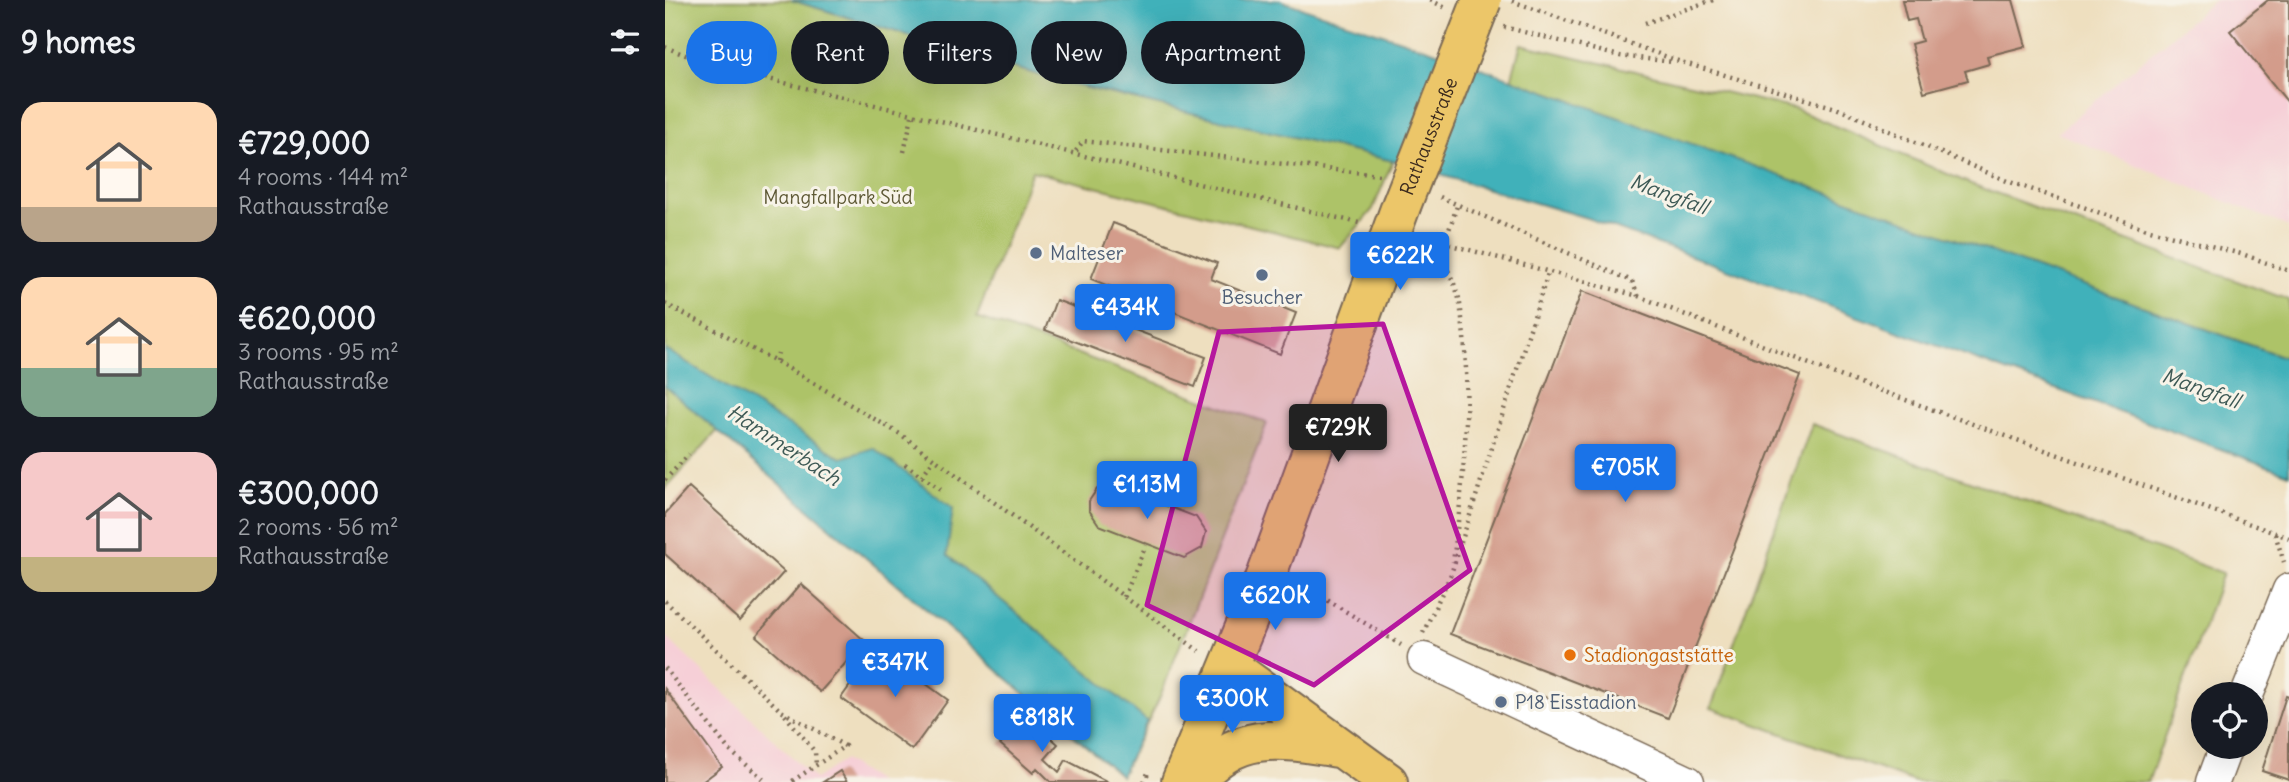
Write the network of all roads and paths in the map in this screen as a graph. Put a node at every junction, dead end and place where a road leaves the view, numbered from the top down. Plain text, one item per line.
1 (1430, 0) edge
2 (1508, 0) edge
3 (1713, 0) edge
4 (1477, 11) edge
5 (1645, 23) dead end
6 (665, 47) edge
7 (1681, 62) junction
8 (912, 116) junction
9 (904, 152) dead end
10 (1076, 152) junction
11 (1404, 202) junction
12 (1458, 203) junction
13 (1350, 221) dead end
14 (1433, 239) junction
15 (1445, 242) junction
16 (1549, 270) junction
17 (2289, 271) edge
18 (1639, 296) junction
19 (665, 304) edge
20 (778, 353) dead end
21 (776, 360) junction
22 (689, 454) dead end
23 (934, 459) junction
24 (905, 464) dead end
25 (922, 476) junction
26 (665, 480) edge
27 (944, 492) dead end
28 (2275, 533) junction
29 (2289, 538) edge
30 (1146, 545) dead end
31 (1451, 574) junction
32 (2287, 580) edge
33 (1292, 584) dead end
34 (1124, 597) junction
35 (665, 601) edge
36 (1418, 656) junction
37 (1214, 659) junction
38 (665, 668) edge
39 (2252, 682) edge
40 (781, 711) junction
41 (1344, 749) junction
42 (2222, 759) edge
43 (816, 766) junction
44 (1656, 776) edge
45 (767, 782) edge
46 (791, 782) edge
47 (1181, 782) edge
48 (1194, 782) edge
49 (1388, 782) edge
50 (1688, 782) edge
51 (2213, 782) edge

1 - 4 path
2 - 7 path
3 - 5 path
4 - 7 path
4 - 11 main road, Rathausstraße, bridge
6 - 8 path
7 - 17 path
8 - 9 path
8 - 10 path
10 - 11 path
10 - 13 path
11 - 12 path
11 - 14 path
11 - 37 main road, Rathausstraße
12 - 15 path
12 - 18 path
14 - 15 path
14 - 31 path
15 - 16 path
16 - 18 path
16 - 31 path
18 - 28 path
19 - 21 path
20 - 21 path
21 - 23 path
22 - 26 path
23 - 25 path
23 - 34 path
24 - 25 path
25 - 27 path
28 - 29 path
28 - 32 path
30 - 34 path
31 - 36 path
32 - 39 street
33 - 36 path
34 - 37 path
35 - 40 path
36 - 44 street
37 - 41 main road
37 - 47 main road, Rathausstraße
38 - 45 path
40 - 43 path
40 - 43 path
41 - 48 main road
41 - 49 main road
42 - 51 street
43 - 46 path
44 - 50 street

